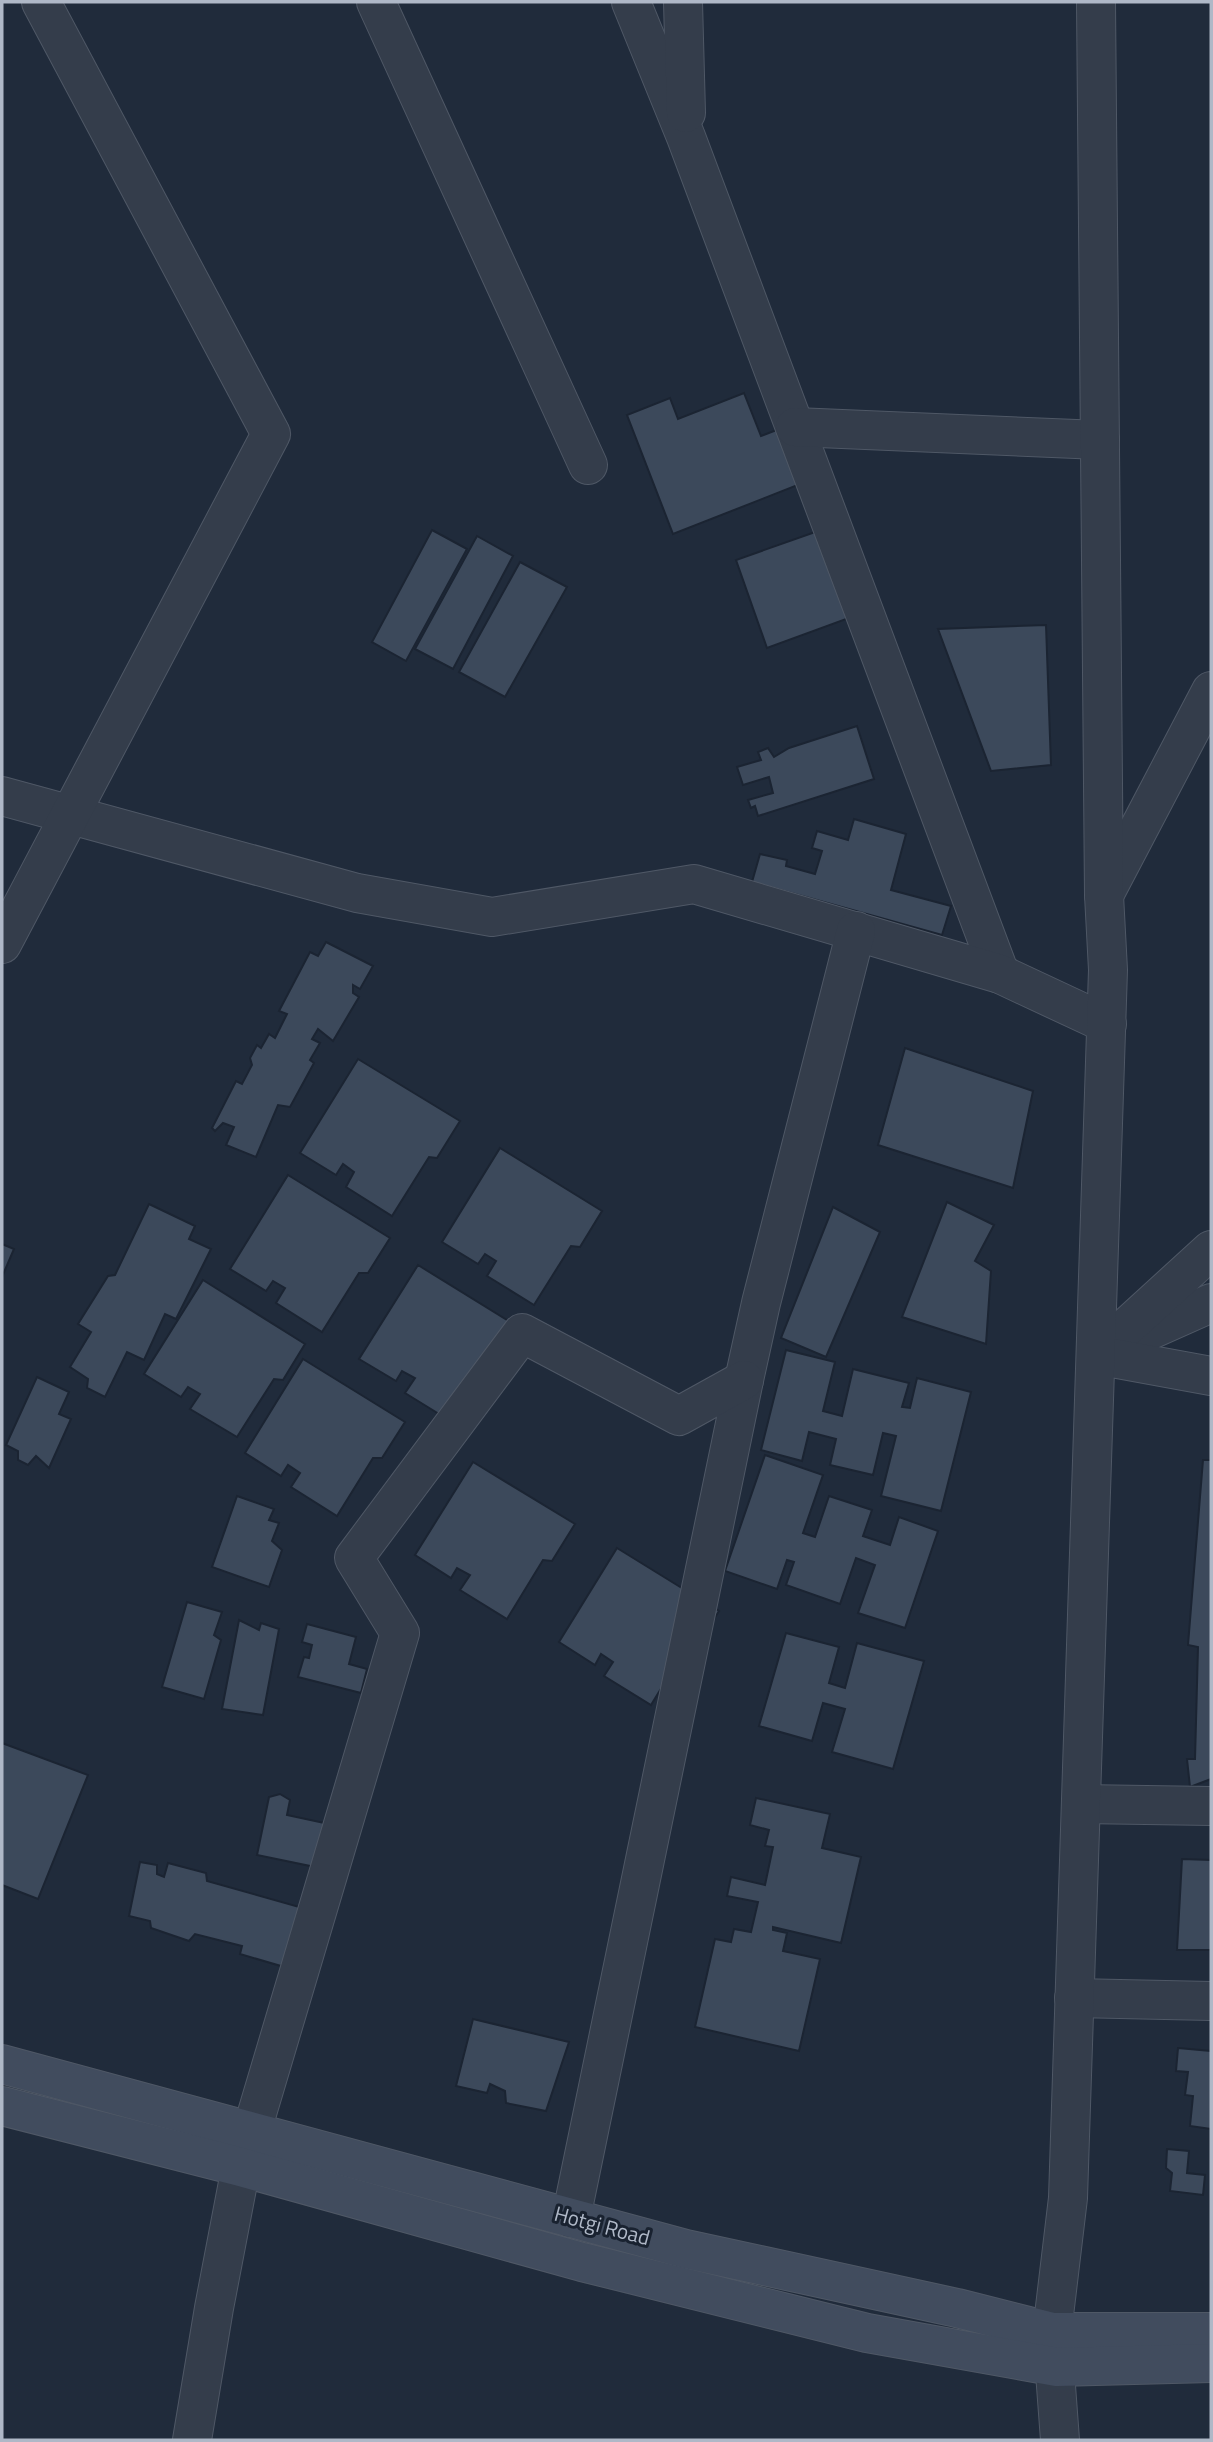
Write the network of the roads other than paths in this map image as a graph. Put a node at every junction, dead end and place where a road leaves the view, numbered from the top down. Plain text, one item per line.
1 (41, 2) edge
2 (376, 2) edge
3 (631, 2) edge
4 (683, 2) edge
5 (1096, 2) edge
6 (686, 136) junction
7 (795, 427) junction
8 (1100, 440) junction
9 (588, 465) dead end
10 (1211, 691) edge
11 (2, 796) edge
12 (69, 816) junction
13 (1104, 895) junction
14 (856, 931) junction
15 (2, 944) edge
16 (1000, 974) junction
17 (1107, 1024) junction
18 (1211, 1250) edge
19 (1211, 1303) edge
20 (1096, 1355) junction
21 (1211, 1376) edge
22 (744, 1380) junction
23 (1081, 1804) junction
24 (1211, 1806) edge
25 (1074, 1998) junction
26 (1211, 2001) edge
27 (2, 2064) edge
28 (2, 2106) edge
29 (252, 2131) junction
30 (241, 2167) junction
31 (571, 2218) junction
32 (1211, 2332) edge
33 (1055, 2350) junction
34 (1211, 2363) edge
35 (192, 2440) edge
36 (1060, 2440) edge

1 - 12 street
2 - 9 street
3 - 6 street
4 - 6 street
5 - 8 street
6 - 7 street
7 - 8 street
7 - 16 street
8 - 13 street
10 - 13 street
11 - 12 street
12 - 14 street
12 - 15 street
13 - 17 street
14 - 16 street
14 - 22 street
16 - 17 street
17 - 20 street
18 - 20 street
19 - 20 street
20 - 21 street
20 - 23 street
22 - 29 street
22 - 31 street
23 - 24 street
23 - 25 street
25 - 26 street
25 - 33 street
27 - 29 main road, Hotgi Road
28 - 30 main road, Hotgi Road
29 - 30 street
29 - 31 main road, Hotgi Road
30 - 33 main road, Hotgi Road
30 - 35 street
31 - 33 main road, Hotgi Road
32 - 33 main road, Hotgi Road
33 - 34 main road
33 - 36 street

